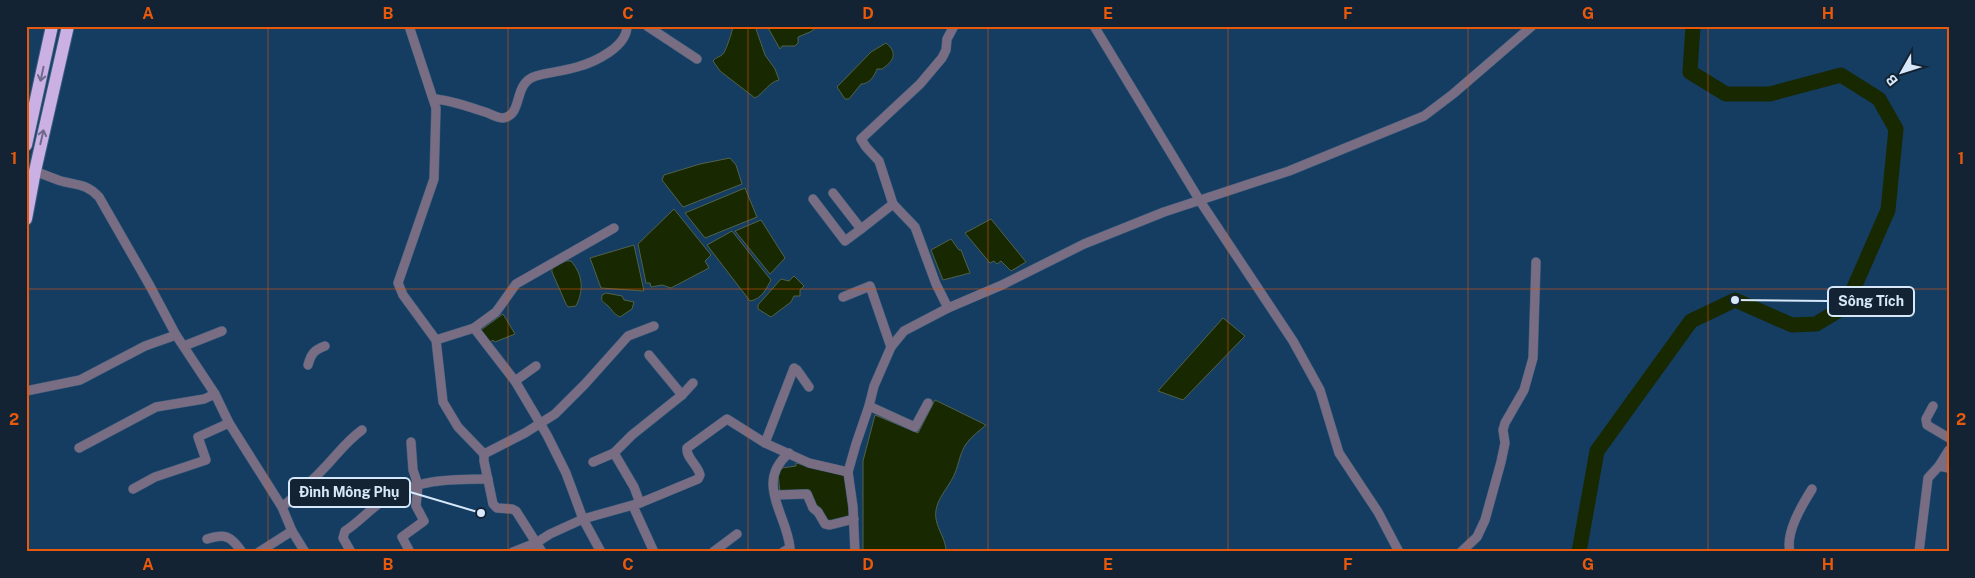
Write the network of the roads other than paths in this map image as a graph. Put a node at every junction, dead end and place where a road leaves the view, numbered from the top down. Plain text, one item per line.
1 (52, 26) edge
2 (68, 26) edge
3 (409, 26) edge
4 (627, 26) edge
5 (647, 26) edge
6 (954, 26) edge
7 (1094, 26) edge
8 (1532, 26) edge
9 (697, 59) dead end
10 (434, 99) junction
11 (29, 117) edge
12 (26, 145) edge
13 (35, 171) junction
14 (833, 193) dead end
15 (813, 199) dead end
16 (1200, 201) junction
17 (893, 204) junction
18 (26, 219) edge
19 (614, 228) dead end
20 (861, 229) junction
21 (1536, 262) dead end
22 (843, 297) dead end
23 (948, 308) junction
24 (654, 326) dead end
25 (474, 328) junction
26 (222, 331) dead end
27 (176, 335) junction
28 (436, 340) junction
29 (184, 346) junction
30 (325, 346) dead end
31 (891, 347) junction
32 (649, 355) dead end
33 (308, 365) dead end
34 (536, 366) dead end
35 (515, 381) junction
36 (693, 384) dead end
37 (809, 387) dead end
38 (26, 391) edge
39 (215, 394) junction
40 (682, 395) junction
41 (928, 403) dead end
42 (870, 406) junction
43 (1933, 406) dead end
44 (228, 423) junction
45 (539, 424) junction
46 (362, 430) dead end
47 (1949, 438) edge
48 (411, 442) dead end
49 (765, 443) junction
50 (79, 448) dead end
51 (1949, 450) edge
52 (614, 453) junction
53 (789, 453) junction
54 (484, 454) junction
55 (593, 462) dead end
56 (1944, 467) edge
57 (848, 472) junction
58 (488, 479) junction
59 (418, 485) junction
60 (133, 489) dead end
61 (1812, 489) dead end
62 (775, 494) junction
63 (636, 505) junction
64 (282, 507) junction
65 (854, 519) junction
66 (583, 520) junction
67 (292, 531) junction
68 (736, 534) dead end
69 (206, 539) dead end
70 (536, 542) junction
71 (242, 552) edge
72 (259, 552) edge
73 (304, 552) edge
74 (351, 552) edge
75 (410, 552) edge
76 (513, 552) edge
77 (542, 552) edge
78 (601, 552) edge
79 (654, 552) edge
80 (713, 552) edge
81 (783, 552) edge
82 (855, 552) edge
83 (1399, 552) edge
84 (1461, 552) edge
85 (1790, 552) edge
86 (1919, 552) edge

1 -> 11 highway
13 -> 2 highway
3 - 10 street
4 - 10 street
5 - 9 street
6 - 17 street
7 - 16 street
8 - 16 street
10 - 28 street
11 - 12 highway
13 - 18 highway
13 - 27 street
14 - 20 street
15 - 20 street
16 - 23 street
16 - 83 street
17 - 20 street
17 - 23 street
19 - 25 street
21 - 84 street
22 - 31 street
23 - 31 street
24 - 45 street
25 - 28 street
25 - 35 street
26 - 29 street
27 - 29 street
27 - 38 street
28 - 54 street
29 - 39 street
30 - 33 street
31 - 42 street
32 - 40 street
34 - 35 street
35 - 45 street
36 - 40 street
37 - 49 street
39 - 44 street
39 - 50 street
40 - 52 street
41 - 42 street
42 - 57 street
43 - 47 street
44 - 60 street
44 - 64 street
45 - 54 street
45 - 66 street
46 - 64 street
48 - 59 street
49 - 53 street
49 - 63 street
51 - 56 street
52 - 55 street
52 - 63 street
53 - 57 street
53 - 62 street
54 - 58 street
56 - 86 street
57 - 65 street
58 - 59 street
58 - 70 street
59 - 74 street
59 - 75 street
61 - 85 street
62 - 65 street
62 - 81 street
63 - 66 street
63 - 79 street
64 - 67 street
65 - 82 street
66 - 70 street
66 - 78 street
67 - 72 street
67 - 73 street
68 - 80 street
69 - 71 street
70 - 76 street
70 - 77 street

